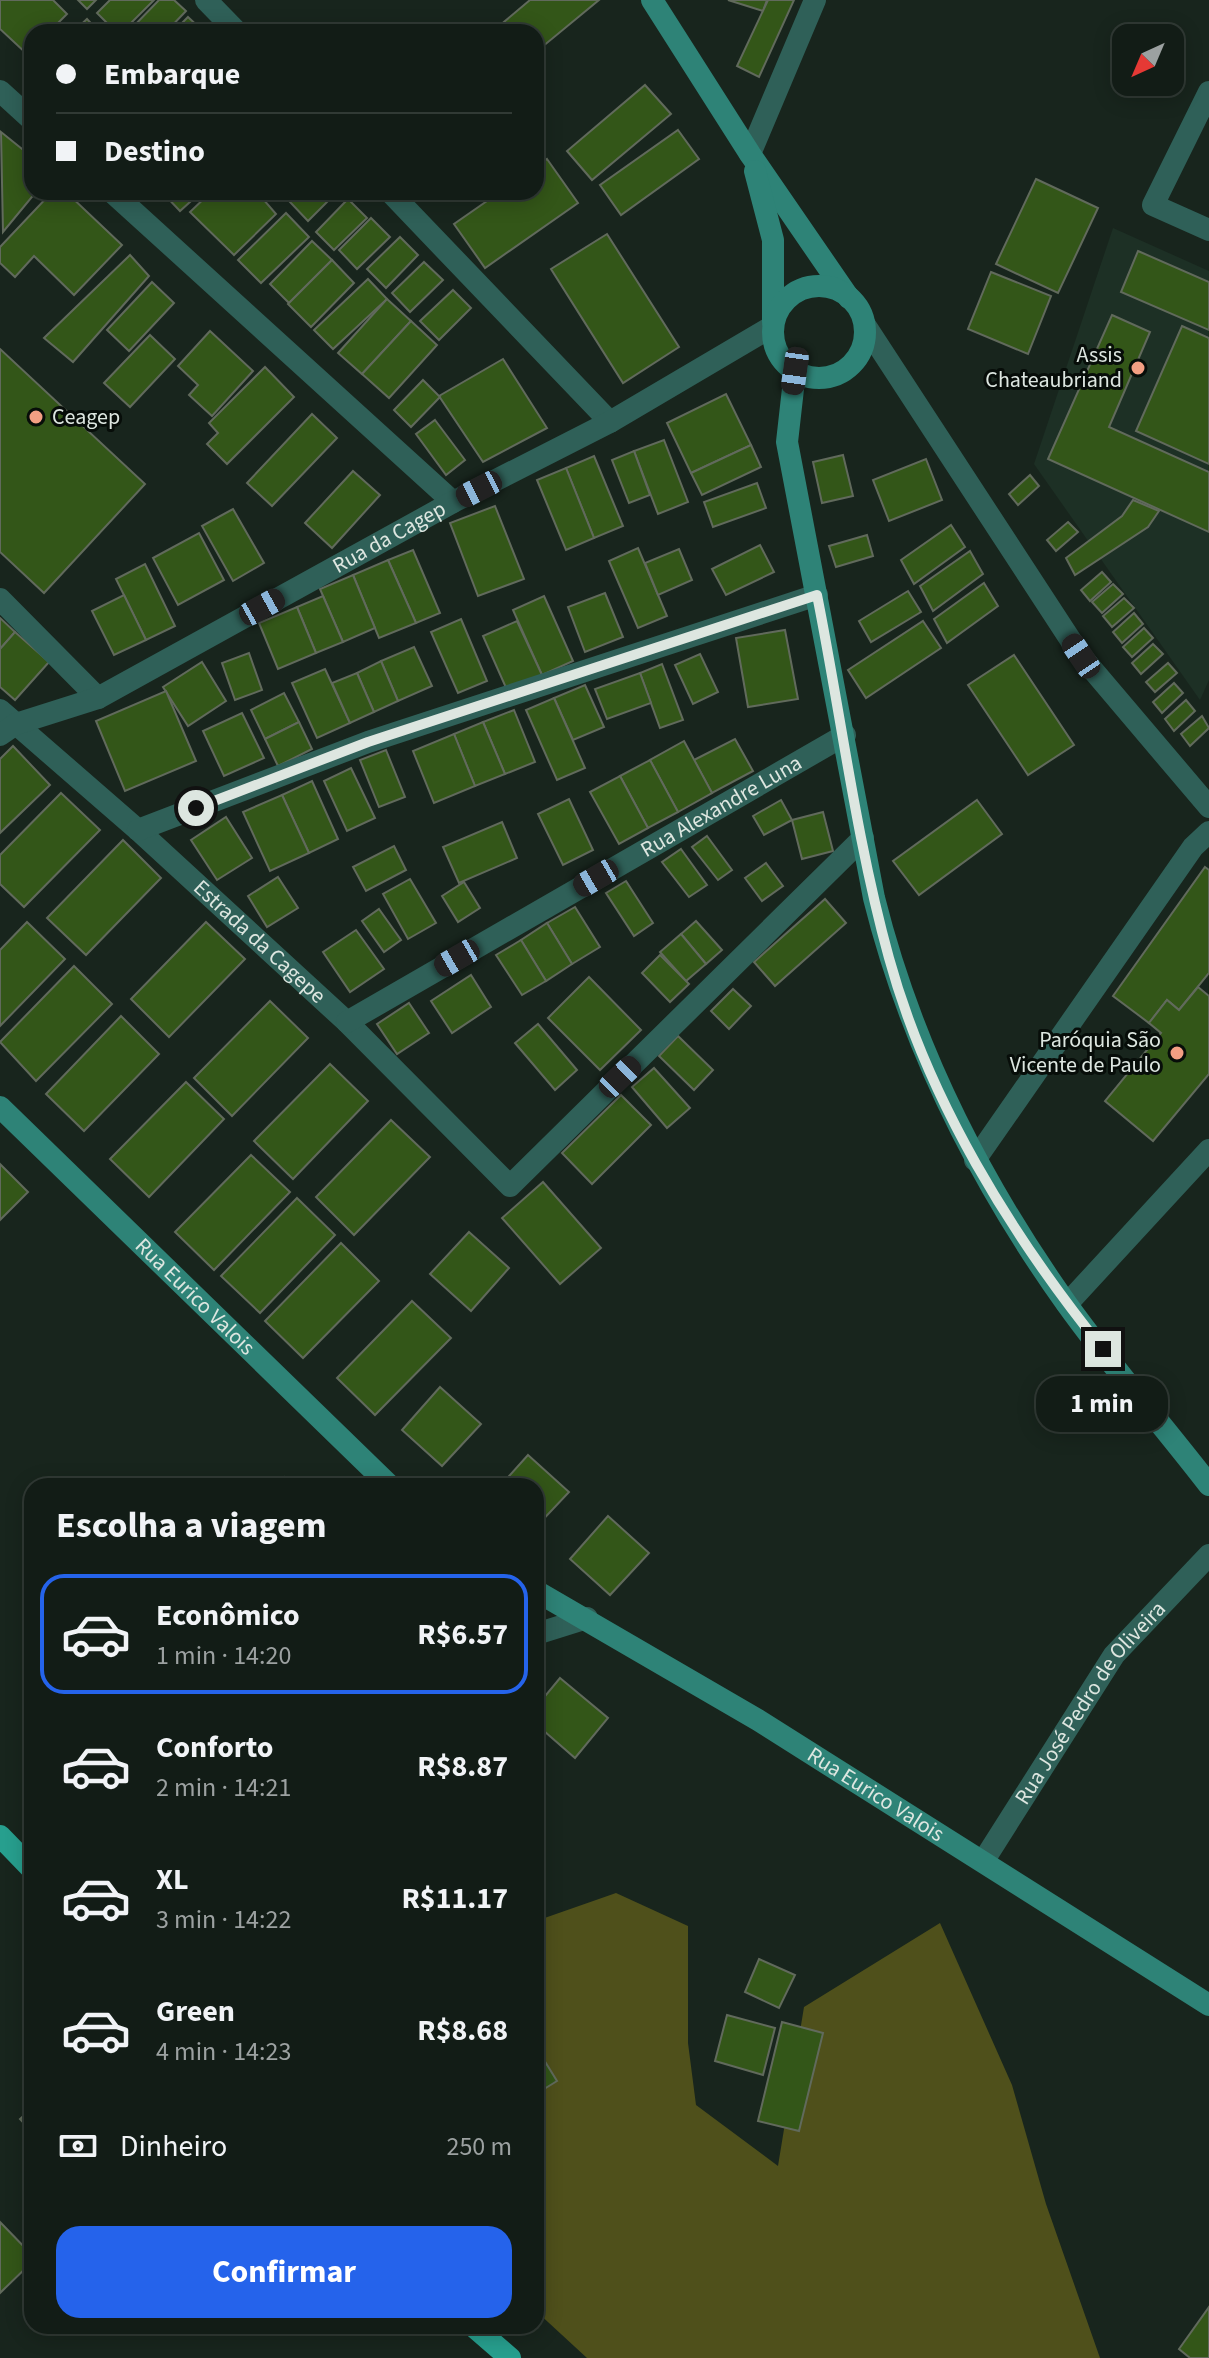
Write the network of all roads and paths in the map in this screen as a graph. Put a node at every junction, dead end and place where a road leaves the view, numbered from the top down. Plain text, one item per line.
1 (206, 0) edge
2 (652, 0) edge
3 (815, 0) edge
4 (229, 24) edge
5 (0, 91) edge
6 (1209, 92) edge
7 (24, 113) edge
8 (750, 154) junction
9 (121, 200) edge
10 (398, 200) edge
11 (1209, 230) edge
12 (849, 298) junction
13 (865, 325) junction
14 (773, 326) junction
15 (795, 371) junction
16 (610, 422) junction
17 (453, 502) junction
18 (817, 595) junction
19 (0, 599) edge
20 (98, 698) junction
21 (5, 723) edge
22 (845, 735) junction
23 (1207, 797) edge
24 (138, 830) junction
25 (863, 838) junction
26 (1201, 840) edge
27 (347, 1022) junction
28 (0, 1107) edge
29 (1209, 1150) edge
30 (975, 1160) junction
31 (1067, 1304) junction
32 (382, 1478) edge
33 (1209, 1485) edge
34 (1209, 1555) edge
35 (544, 1595) edge
36 (587, 1618) junction
37 (544, 1631) edge
38 (0, 1836) edge
39 (984, 1860) junction
40 (24, 1861) edge
41 (1209, 2005) edge
42 (482, 2334) edge
43 (510, 2358) edge

1 - 4 street
2 - 8 main road
3 - 8 street
5 - 7 street
6 - 11 street
8 - 12 main road
8 - 14 main road
9 - 17 street
10 - 16 street
12 - 13 main road
12 - 14 main road
13 - 15 main road
13 - 23 street
14 - 15 main road
14 - 16 street, Rua da Cagep
15 - 18 main road
16 - 17 street, Rua da Cagep
17 - 20 street, Rua da Cagep
18 - 22 main road
18 - 24 street
19 - 20 street
20 - 21 street, Rua da Cagep
21 - 24 street, Estrada da Cagepe
22 - 25 main road
22 - 27 street, Rua Alexandre Luna
23 - 26 street
24 - 27 street, Estrada da Cagepe
25 - 27 street, Estrada da Cagepe
25 - 30 main road
26 - 30 street
28 - 32 main road, Rua Eurico Valois
29 - 31 street
30 - 31 main road
31 - 33 main road
34 - 39 street, Rua José Pedro de Oliveira
35 - 36 main road, Rua Eurico Valois
36 - 37 street
36 - 39 main road, Rua Eurico Valois
38 - 40 main road
39 - 41 main road, Rua Eurico Valois
42 - 43 main road

